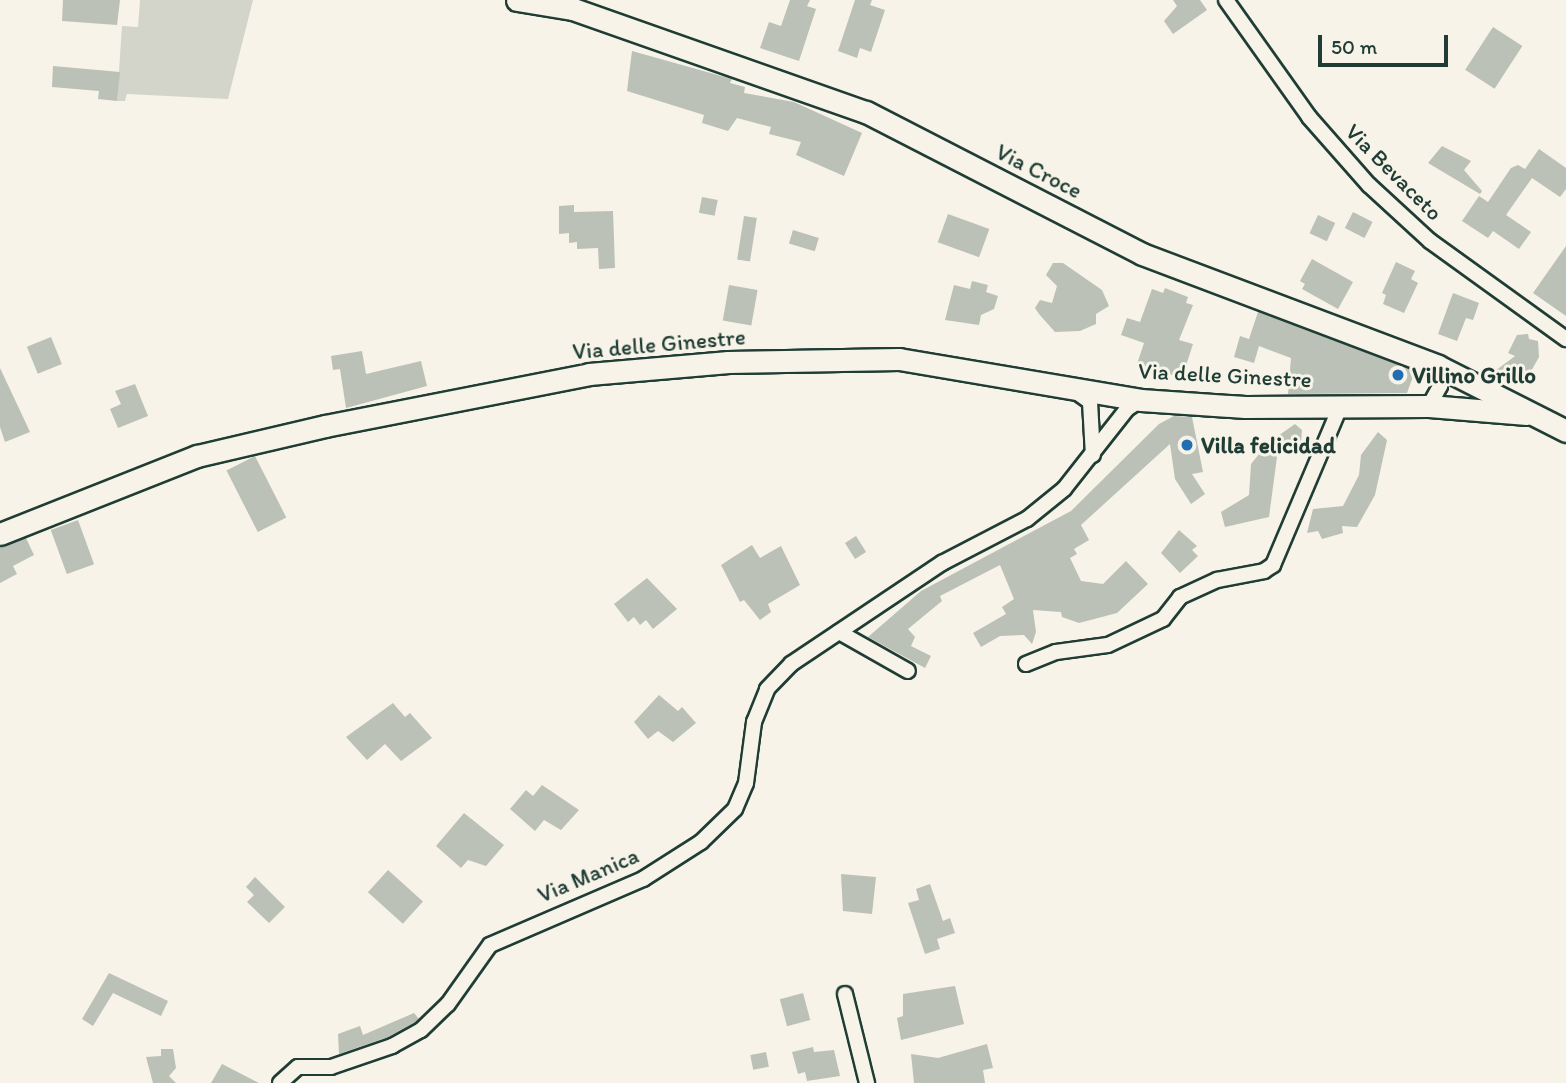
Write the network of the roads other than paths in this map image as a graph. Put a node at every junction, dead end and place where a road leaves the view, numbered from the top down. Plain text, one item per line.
1 (517, 0) edge
2 (1226, 0) edge
3 (1566, 339) edge
4 (1438, 366) junction
5 (1068, 386) junction
6 (1141, 400) junction
7 (1341, 405) junction
8 (1429, 406) junction
9 (1527, 414) junction
10 (1566, 431) edge
11 (1093, 455) junction
12 (0, 534) edge
13 (839, 632) junction
14 (1027, 664) dead end
15 (908, 671) dead end
16 (845, 994) dead end
17 (280, 1083) edge
18 (867, 1083) edge

1 - 4 street, Via Croce
2 - 3 street, Via Bevaceto
4 - 8 street
4 - 9 street, Via Croce
5 - 6 street, Via delle Ginestre
5 - 11 street
5 - 12 street, Via delle Ginestre
6 - 7 street, Via delle Ginestre
6 - 11 street, Via Manica
7 - 8 street, Via delle Ginestre
7 - 14 street, Via delle Ginestre
8 - 9 street, Via delle Ginestre
9 - 10 street
11 - 13 street, Via Manica
13 - 15 street
13 - 17 street, Via Manica
16 - 18 street

